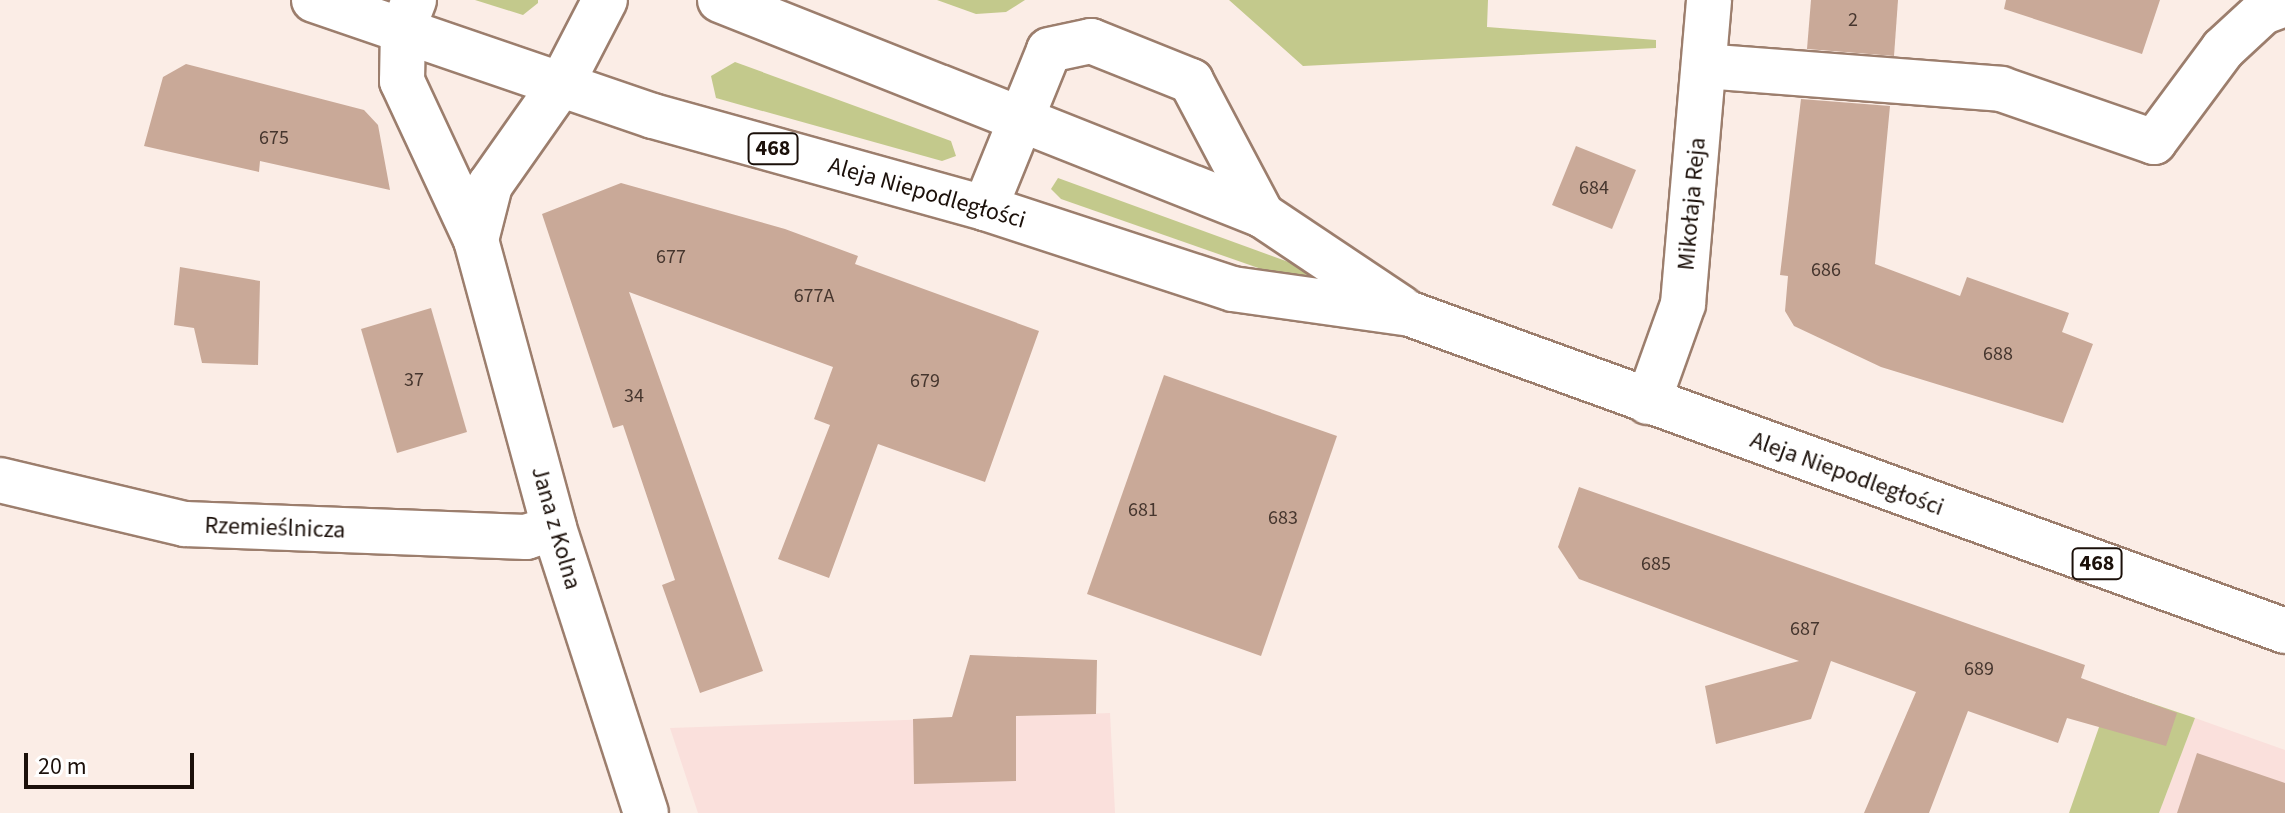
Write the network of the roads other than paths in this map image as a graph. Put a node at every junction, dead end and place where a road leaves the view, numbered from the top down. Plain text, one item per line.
1 (314, 0) edge
2 (605, 0) edge
3 (720, 0) edge
4 (1709, 0) edge
5 (2285, 4) edge
6 (408, 14) edge
7 (1704, 66) junction
8 (563, 81) junction
9 (1022, 114) junction
10 (985, 208) junction
11 (1262, 215) junction
12 (476, 240) junction
13 (1410, 314) junction
14 (1648, 402) junction
15 (0, 480) edge
16 (554, 528) junction
17 (2285, 631) edge
18 (646, 813) edge

1 - 6 main road, Aleja Niepodległości / 468
2 - 8 main road, Jana z Kolna
3 - 9 main road, Aleja Niepodległości / 468
4 - 7 main road, Mikołaja Reja
5 - 7 main road
6 - 8 main road, Aleja Niepodległości / 468
6 - 12 main road, Jana z Kolna
7 - 14 main road, Mikołaja Reja
8 - 10 main road, Aleja Niepodległości / 468
8 - 12 main road, Jana z Kolna
9 - 10 main road
9 - 11 main road, Aleja Niepodległości / 468
9 - 11 main road
10 - 13 main road, Aleja Niepodległości / 468
11 - 13 main road, Aleja Niepodległości / 468
12 - 16 main road, Jana z Kolna
13 - 14 main road, Aleja Niepodległości / 468
14 - 17 main road, Aleja Niepodległości / 468
15 - 16 main road, Rzemieślnicza
16 - 18 main road, Jana z Kolna

